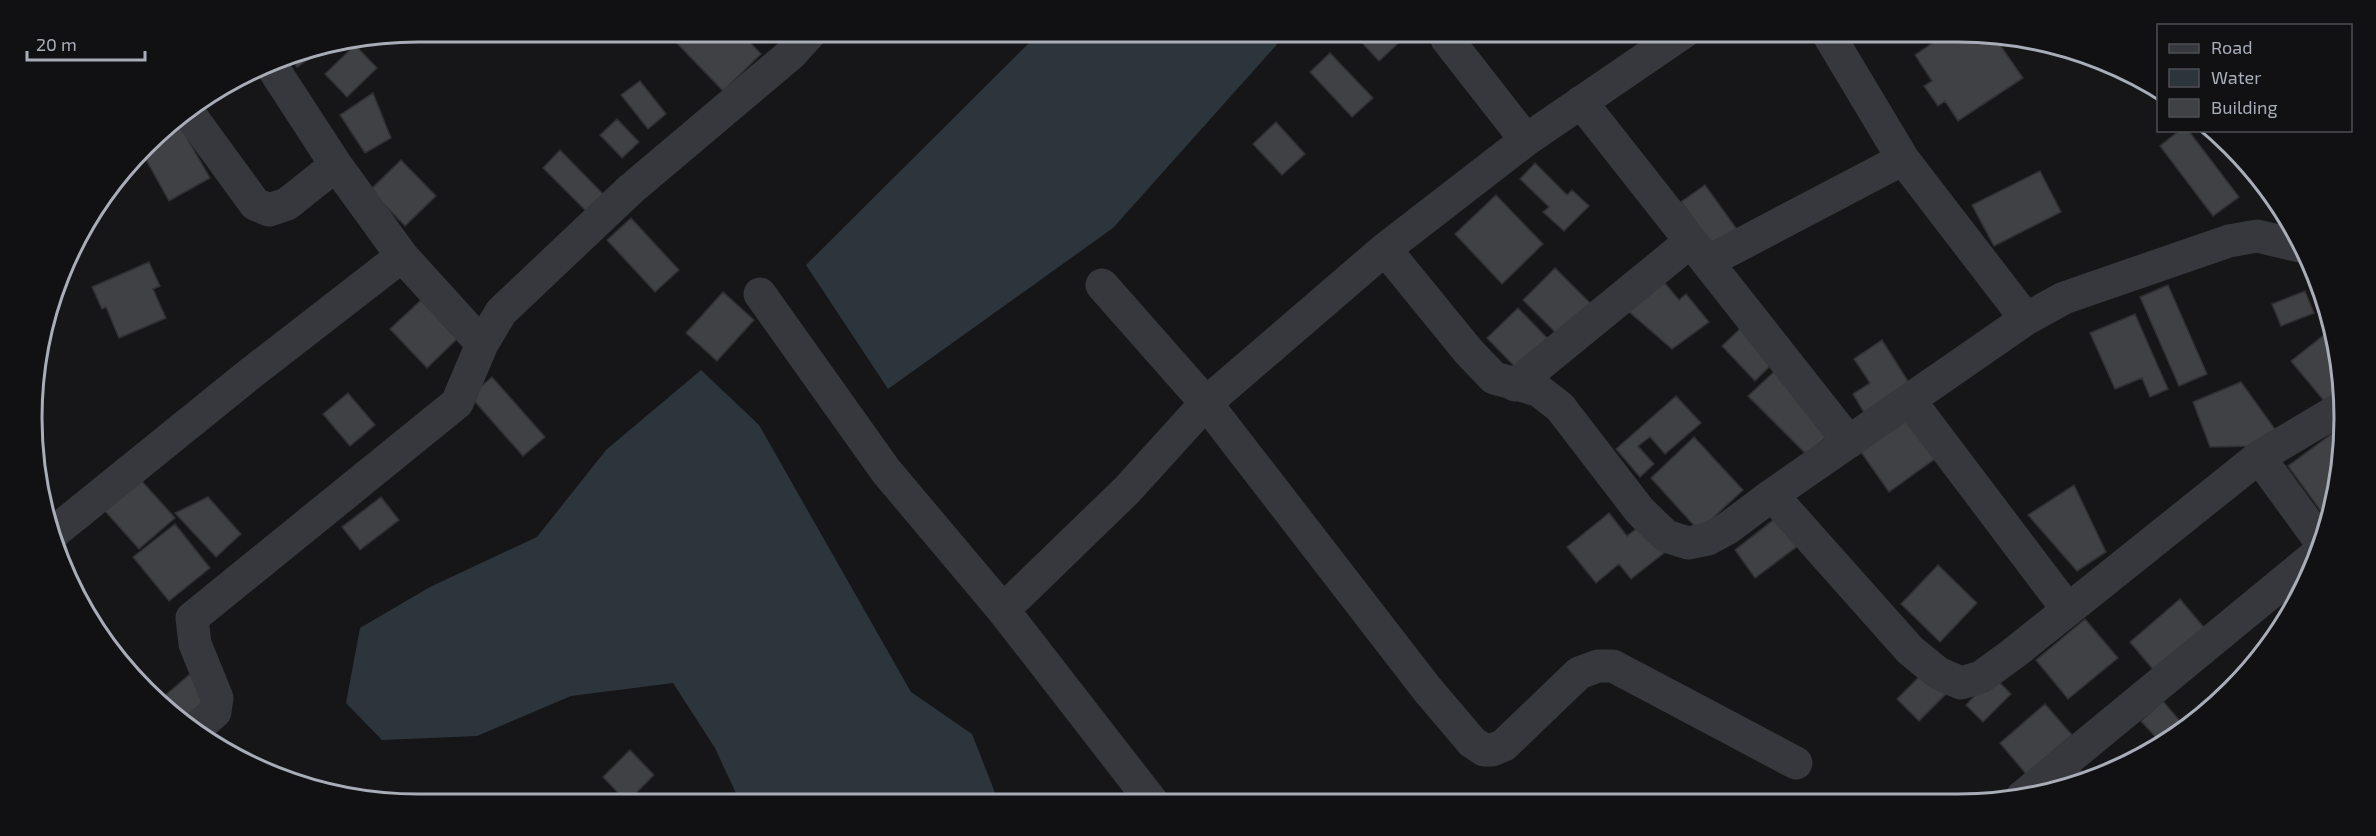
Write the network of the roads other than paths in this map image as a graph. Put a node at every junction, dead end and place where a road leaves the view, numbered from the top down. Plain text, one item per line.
1 (802, 42) edge
2 (1449, 42) edge
3 (1669, 42) edge
4 (1833, 42) edge
5 (275, 71) edge
6 (1581, 102) junction
7 (192, 118) edge
8 (1526, 140) junction
9 (1903, 159) junction
10 (336, 165) junction
11 (2291, 244) edge
12 (1385, 249) junction
13 (1699, 252) junction
14 (402, 256) junction
15 (1102, 285) dead end
16 (760, 294) dead end
17 (2025, 319) junction
18 (482, 344) junction
19 (1515, 385) junction
20 (1910, 401) junction
21 (1206, 403) junction
22 (2334, 413) edge
23 (1849, 442) junction
24 (2259, 457) junction
25 (1772, 495) junction
26 (59, 528) edge
27 (2315, 534) edge
28 (2304, 565) edge
29 (1003, 610) junction
30 (2068, 610) junction
31 (200, 725) edge
32 (1796, 763) dead end
33 (2036, 786) edge
34 (1146, 794) edge

1 - 18 street
2 - 8 street
3 - 6 street
4 - 9 street
5 - 10 street
6 - 8 street
6 - 13 street
7 - 10 street
8 - 12 street
9 - 13 street
9 - 17 street
10 - 14 street
11 - 17 street
12 - 19 street
12 - 21 street
13 - 19 street
13 - 23 street
14 - 18 street
14 - 26 street
15 - 21 street
16 - 29 street
17 - 20 street
18 - 31 street
19 - 25 street
20 - 23 street
20 - 30 street
21 - 29 street
21 - 32 street
22 - 24 street
23 - 25 street
24 - 27 street
24 - 30 street
25 - 30 street
28 - 33 street
29 - 34 street

